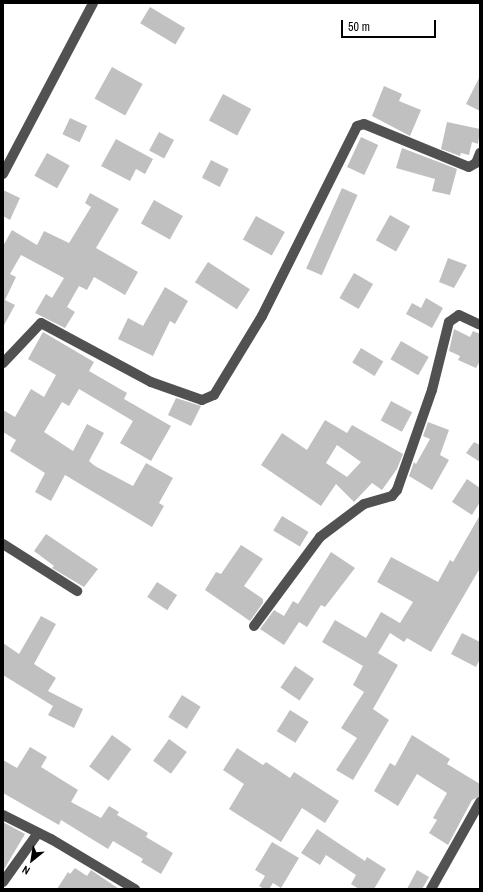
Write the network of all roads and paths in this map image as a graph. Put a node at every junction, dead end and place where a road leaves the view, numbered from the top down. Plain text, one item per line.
1 (92, 3) edge
2 (480, 153) edge
3 (3, 174) edge
4 (480, 325) edge
5 (3, 363) edge
6 (3, 544) edge
7 (78, 591) dead end
8 (254, 626) dead end
9 (480, 802) edge
10 (3, 815) edge
11 (38, 833) junction
12 (3, 882) edge
13 (135, 889) edge
14 (431, 889) edge

1 - 3 street
2 - 5 street
4 - 8 street
6 - 7 street
9 - 14 street
10 - 11 street
11 - 12 street
11 - 13 street

